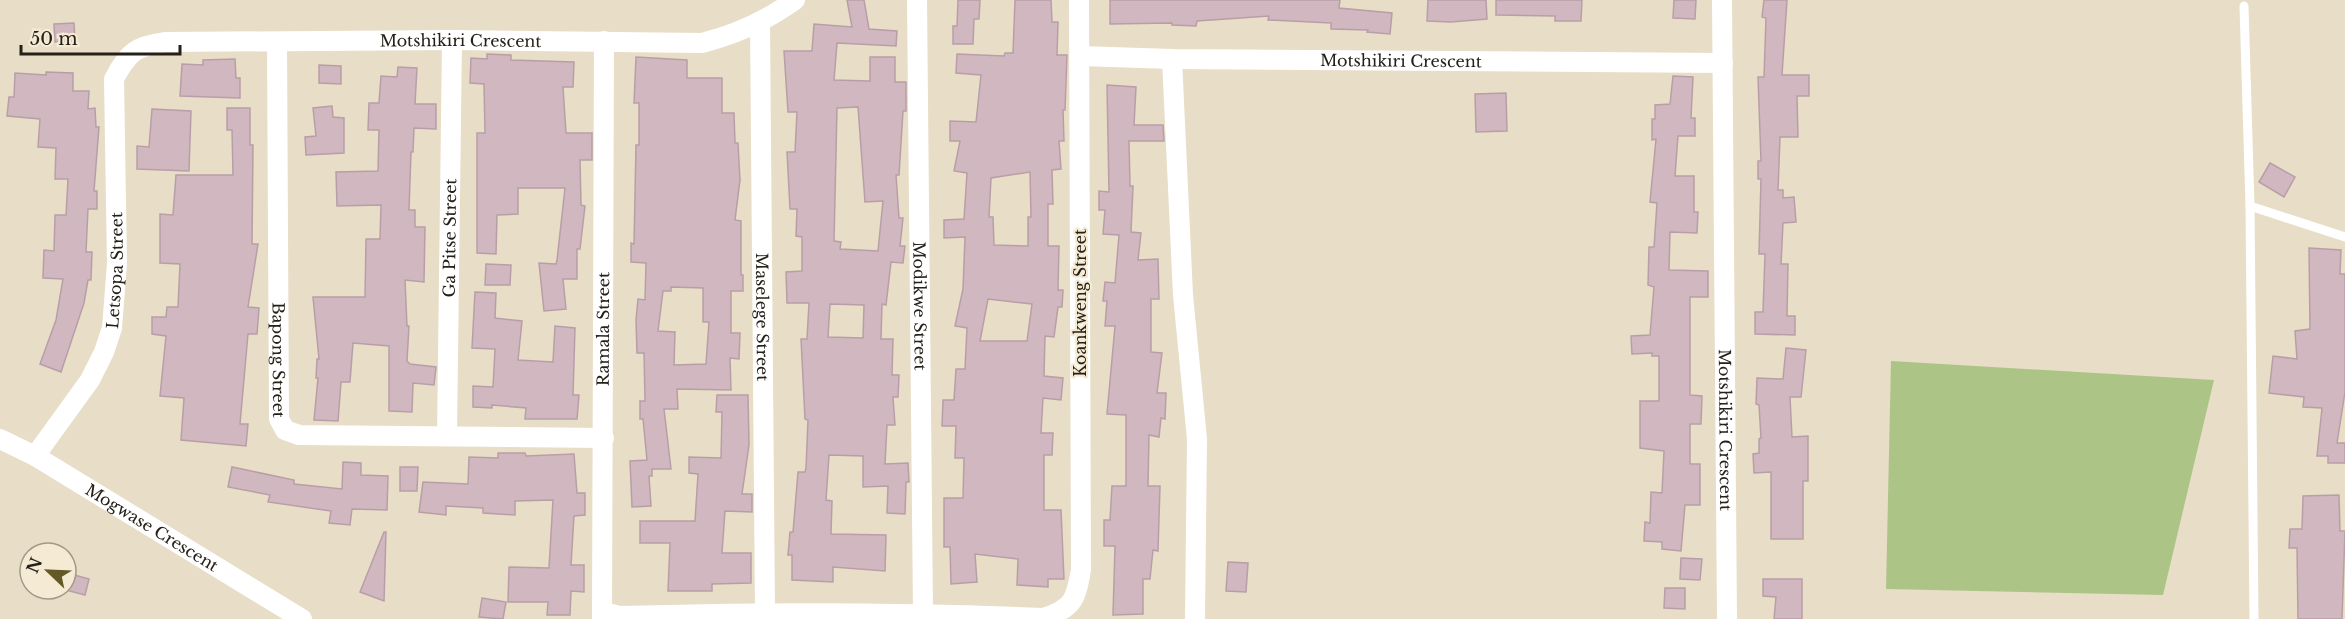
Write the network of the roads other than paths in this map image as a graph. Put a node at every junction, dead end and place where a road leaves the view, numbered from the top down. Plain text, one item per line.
1 (795, 0) edge
2 (917, 0) edge
3 (1078, 0) edge
4 (1722, 0) edge
5 (2244, 6) dead end
6 (760, 23) junction
7 (452, 40) junction
8 (604, 41) junction
9 (277, 42) junction
10 (1080, 56) junction
11 (1172, 59) junction
12 (123, 62) joint
13 (1723, 63) junction
14 (2250, 206) junction
15 (2345, 237) edge
16 (447, 436) junction
17 (603, 438) junction
18 (0, 439) edge
19 (35, 456) junction
20 (765, 612) junction
21 (923, 613) junction
22 (603, 616) edge
23 (302, 619) edge
24 (1195, 619) edge
25 (1727, 619) edge
26 (2254, 619) edge

1 - 6 street, Motshikiri Crescent
2 - 21 street, Modikwe Street
3 - 10 street, Koankweng Street
4 - 13 street, Motshikiri Crescent
5 - 14 lane
6 - 8 street, Motshikiri Crescent
6 - 20 street, Maselege Street
7 - 8 street, Motshikiri Crescent
7 - 9 street, Motshikiri Crescent
7 - 16 street, Ga Pitse Street
8 - 17 street, Ramala Street
9 - 12 street, Motshikiri Crescent
9 - 16 street, Bapong Street
10 - 11 street, Motshikiri Crescent
10 - 21 street, Koankweng Street
11 - 13 street, Motshikiri Crescent
11 - 24 street
12 - 19 street, Letsopa Street
13 - 25 street, Motshikiri Crescent
14 - 15 lane
14 - 26 lane
16 - 17 street, Bapong Street
17 - 22 street, Ramala Street
18 - 19 street, Mogwase Crescent
19 - 23 street, Mogwase Crescent
20 - 21 street
20 - 22 street

